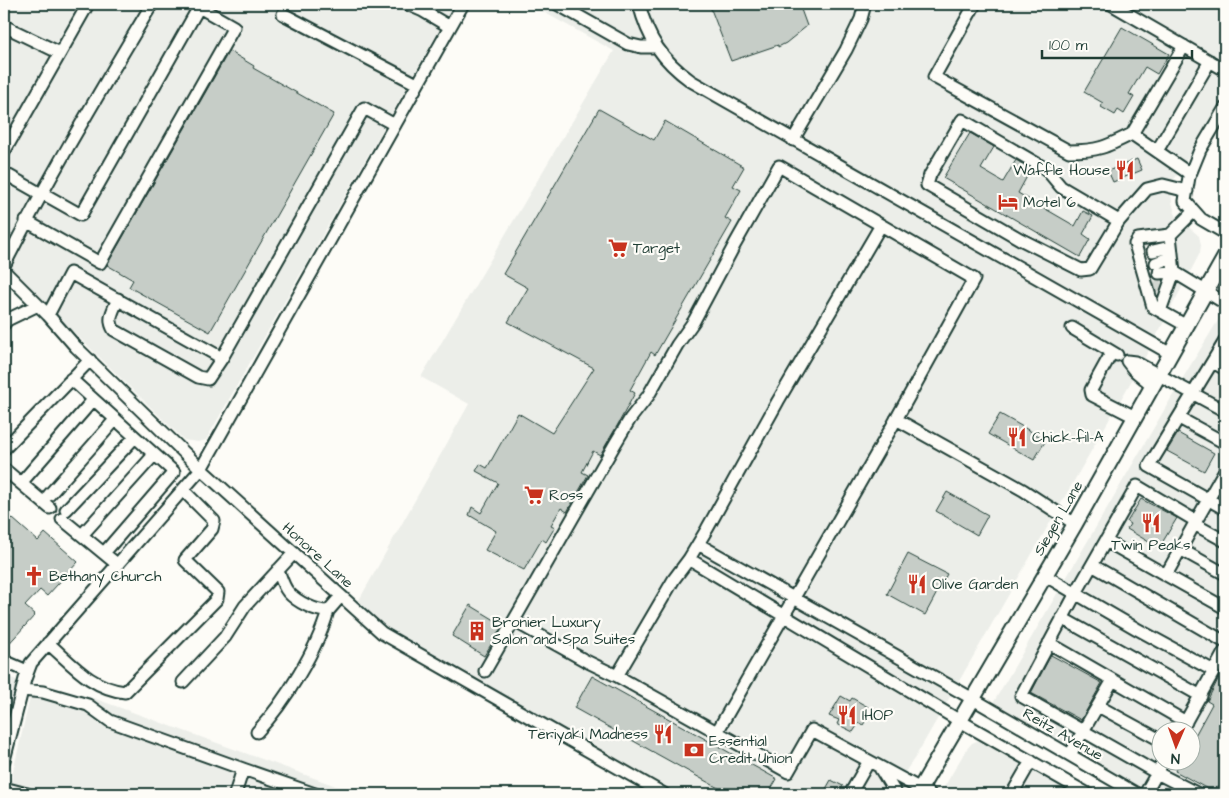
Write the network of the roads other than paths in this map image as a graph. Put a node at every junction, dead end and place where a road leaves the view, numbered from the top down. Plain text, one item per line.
1 (88, 4) edge
2 (152, 4) edge
3 (407, 4) edge
4 (464, 4) edge
5 (557, 4) edge
6 (640, 4) edge
7 (865, 4) edge
8 (975, 4) edge
9 (1111, 4) edge
10 (283, 14) dead end
11 (4, 26) edge
12 (450, 27) junction
13 (1184, 46) junction
14 (657, 47) junction
15 (60, 54) junction
16 (1210, 61) junction
17 (1225, 70) edge
18 (417, 84) junction
19 (1225, 108) edge
20 (395, 125) junction
21 (1132, 134) junction
22 (792, 140) junction
23 (1156, 151) junction
24 (4, 152) edge
25 (4, 173) edge
26 (1190, 174) junction
27 (1187, 191) junction
28 (42, 194) junction
29 (1194, 211) junction
30 (26, 221) junction
31 (1119, 221) junction
32 (881, 225) junction
33 (1225, 233) edge
34 (1171, 246) junction
35 (1225, 257) edge
36 (1148, 265) junction
37 (4, 266) edge
38 (4, 271) edge
39 (1174, 272) junction
40 (1158, 286) junction
41 (1206, 291) junction
42 (118, 299) junction
43 (1225, 303) edge
44 (38, 305) junction
45 (1160, 311) junction
46 (48, 316) junction
47 (4, 324) edge
48 (1187, 326) junction
49 (1072, 328) dead end
50 (1224, 347) edge
51 (1112, 352) junction
52 (1171, 354) junction
53 (222, 358) junction
54 (90, 360) junction
55 (1213, 362) junction
56 (1225, 369) edge
57 (71, 380) junction
58 (1156, 381) junction
59 (1194, 394) junction
60 (93, 400) junction
61 (1225, 411) edge
62 (1135, 417) junction
63 (1179, 418) junction
64 (896, 419) junction
65 (115, 420) junction
66 (135, 437) junction
67 (1225, 443) edge
68 (4, 448) edge
69 (154, 455) junction
70 (4, 469) edge
71 (201, 469) junction
72 (1224, 474) edge
73 (21, 483) junction
74 (183, 490) junction
75 (1208, 499) junction
76 (47, 502) junction
77 (1225, 509) edge
78 (66, 518) junction
79 (1195, 522) junction
80 (1075, 524) junction
81 (82, 535) junction
82 (1106, 541) junction
83 (1225, 541) edge
84 (698, 544) junction
85 (1180, 549) junction
86 (104, 553) junction
87 (294, 553) junction
88 (690, 559) junction
89 (118, 565) junction
90 (1092, 565) junction
91 (278, 570) junction
92 (1225, 574) edge
93 (1044, 575) junction
94 (1166, 575) junction
95 (1076, 593) junction
96 (341, 596) junction
97 (793, 598) junction
98 (1225, 608) edge
99 (328, 611) junction
100 (783, 616) junction
101 (1062, 618) junction
102 (514, 621) junction
103 (1225, 642) edge
104 (48, 643) junction
105 (1049, 643) junction
106 (1225, 651) edge
107 (4, 661) edge
108 (27, 670) junction
109 (485, 671) dead end
110 (1214, 671) junction
111 (617, 676) junction
112 (1113, 680) junction
113 (184, 682) dead end
114 (22, 690) junction
115 (1201, 696) junction
116 (974, 699) junction
117 (1098, 706) junction
118 (1175, 720) edge
119 (1187, 720) edge
120 (960, 721) junction
121 (1083, 731) junction
122 (257, 732) dead end
123 (717, 732) junction
124 (1152, 736) edge
125 (1070, 755) junction
126 (4, 760) edge
127 (869, 761) junction
128 (1031, 761) junction
129 (880, 768) junction
130 (242, 769) junction
131 (1159, 770) edge
132 (1157, 773) junction
133 (4, 788) edge
134 (1076, 791) edge
135 (923, 792) edge
136 (27, 794) edge
137 (235, 794) edge
138 (315, 794) edge
139 (662, 794) edge
140 (850, 794) edge
141 (896, 794) edge
142 (1012, 794) edge
143 (1088, 794) edge
144 (1137, 794) edge
145 (1145, 794) edge
146 (1198, 794) edge

1 - 15 street
2 - 28 street
3 - 12 street
4 - 12 street
5 - 14 street
6 - 14 street
7 - 22 street
8 - 21 street
9 - 13 street
10 - 18 street
11 - 15 street
12 - 18 street
13 - 16 street
13 - 21 street
14 - 22 street
15 - 24 street
16 - 17 street
16 - 23 street
18 - 20 street
19 - 26 street
20 - 53 street
20 - 71 street
21 - 23 street
22 - 52 street
23 - 26 street
25 - 28 street
26 - 27 street
27 - 29 street
27 - 31 street
28 - 30 street
28 - 30 street
29 - 33 street
29 - 34 street
30 - 37 street
31 - 31 street
32 - 64 street
32 - 84 street
32 - 102 street
34 - 36 street
34 - 36 street
34 - 39 street
35 - 41 main road, Siegen Lane
36 - 39 street
36 - 40 street
38 - 44 street, Honore Lane
39 - 40 street
39 - 41 street
40 - 45 street
40 - 45 street
41 - 43 street
41 - 48 main road, Siegen Lane
42 - 46 street
42 - 53 street
42 - 53 street
44 - 46 street, Honore Lane
44 - 47 street
45 - 48 street
46 - 54 street, Honore Lane
48 - 52 main road, Siegen Lane
49 - 51 street
50 - 55 street
51 - 58 street
51 - 62 street
52 - 58 main road, Siegen Lane
54 - 57 street
54 - 71 street, Honore Lane
55 - 56 street
55 - 59 street
57 - 60 street
57 - 68 street
58 - 59 street
58 - 62 main road, Siegen Lane
59 - 61 street
59 - 63 street
60 - 65 street
60 - 73 street
62 - 80 main road, Siegen Lane
63 - 67 street
63 - 75 street
64 - 80 street
64 - 97 street
65 - 66 street
65 - 76 street
66 - 69 street
66 - 78 street
69 - 81 street
69 - 86 street
70 - 73 street
71 - 74 street
71 - 87 street, Honore Lane
72 - 75 street
73 - 76 street
74 - 89 street
74 - 104 street
75 - 77 street
75 - 79 street
76 - 78 street
78 - 81 street
79 - 82 street
79 - 83 street
79 - 85 street
80 - 93 main road, Siegen Lane
81 - 86 street
82 - 90 street
82 - 94 street
84 - 88 street
84 - 97 street, Reitz Avenue
85 - 92 street
85 - 94 street
86 - 89 street
87 - 91 street
87 - 96 street, Honore Lane
88 - 100 street
88 - 111 street
89 - 104 street
90 - 95 street
90 - 103 street
91 - 99 street
91 - 113 street
93 - 95 street
93 - 116 main road, Siegen Lane
94 - 98 street
95 - 101 street
95 - 110 street
96 - 99 street
96 - 139 street, Honore Lane
97 - 100 street
97 - 116 street, Reitz Avenue
99 - 122 street
100 - 120 street
100 - 123 street
101 - 105 street
101 - 115 street
102 - 109 street
102 - 111 street
104 - 108 street
105 - 112 street
105 - 121 street
106 - 110 street
107 - 108 street
108 - 114 street
110 - 115 street
111 - 123 street
112 - 117 street
112 - 118 street
114 - 126 street
114 - 130 street
115 - 119 street
116 - 120 main road, Siegen Lane
116 - 125 street, Reitz Avenue
117 - 121 street
117 - 124 street
120 - 128 street
120 - 135 main road, Siegen Lane
121 - 125 street
121 - 132 street
123 - 127 street
125 - 144 street, Reitz Avenue
127 - 129 street
127 - 140 street
128 - 134 street
128 - 142 street
129 - 135 street
129 - 141 street
130 - 137 street
130 - 138 street
131 - 132 street
132 - 145 street
132 - 146 street
133 - 136 street
134 - 143 street

